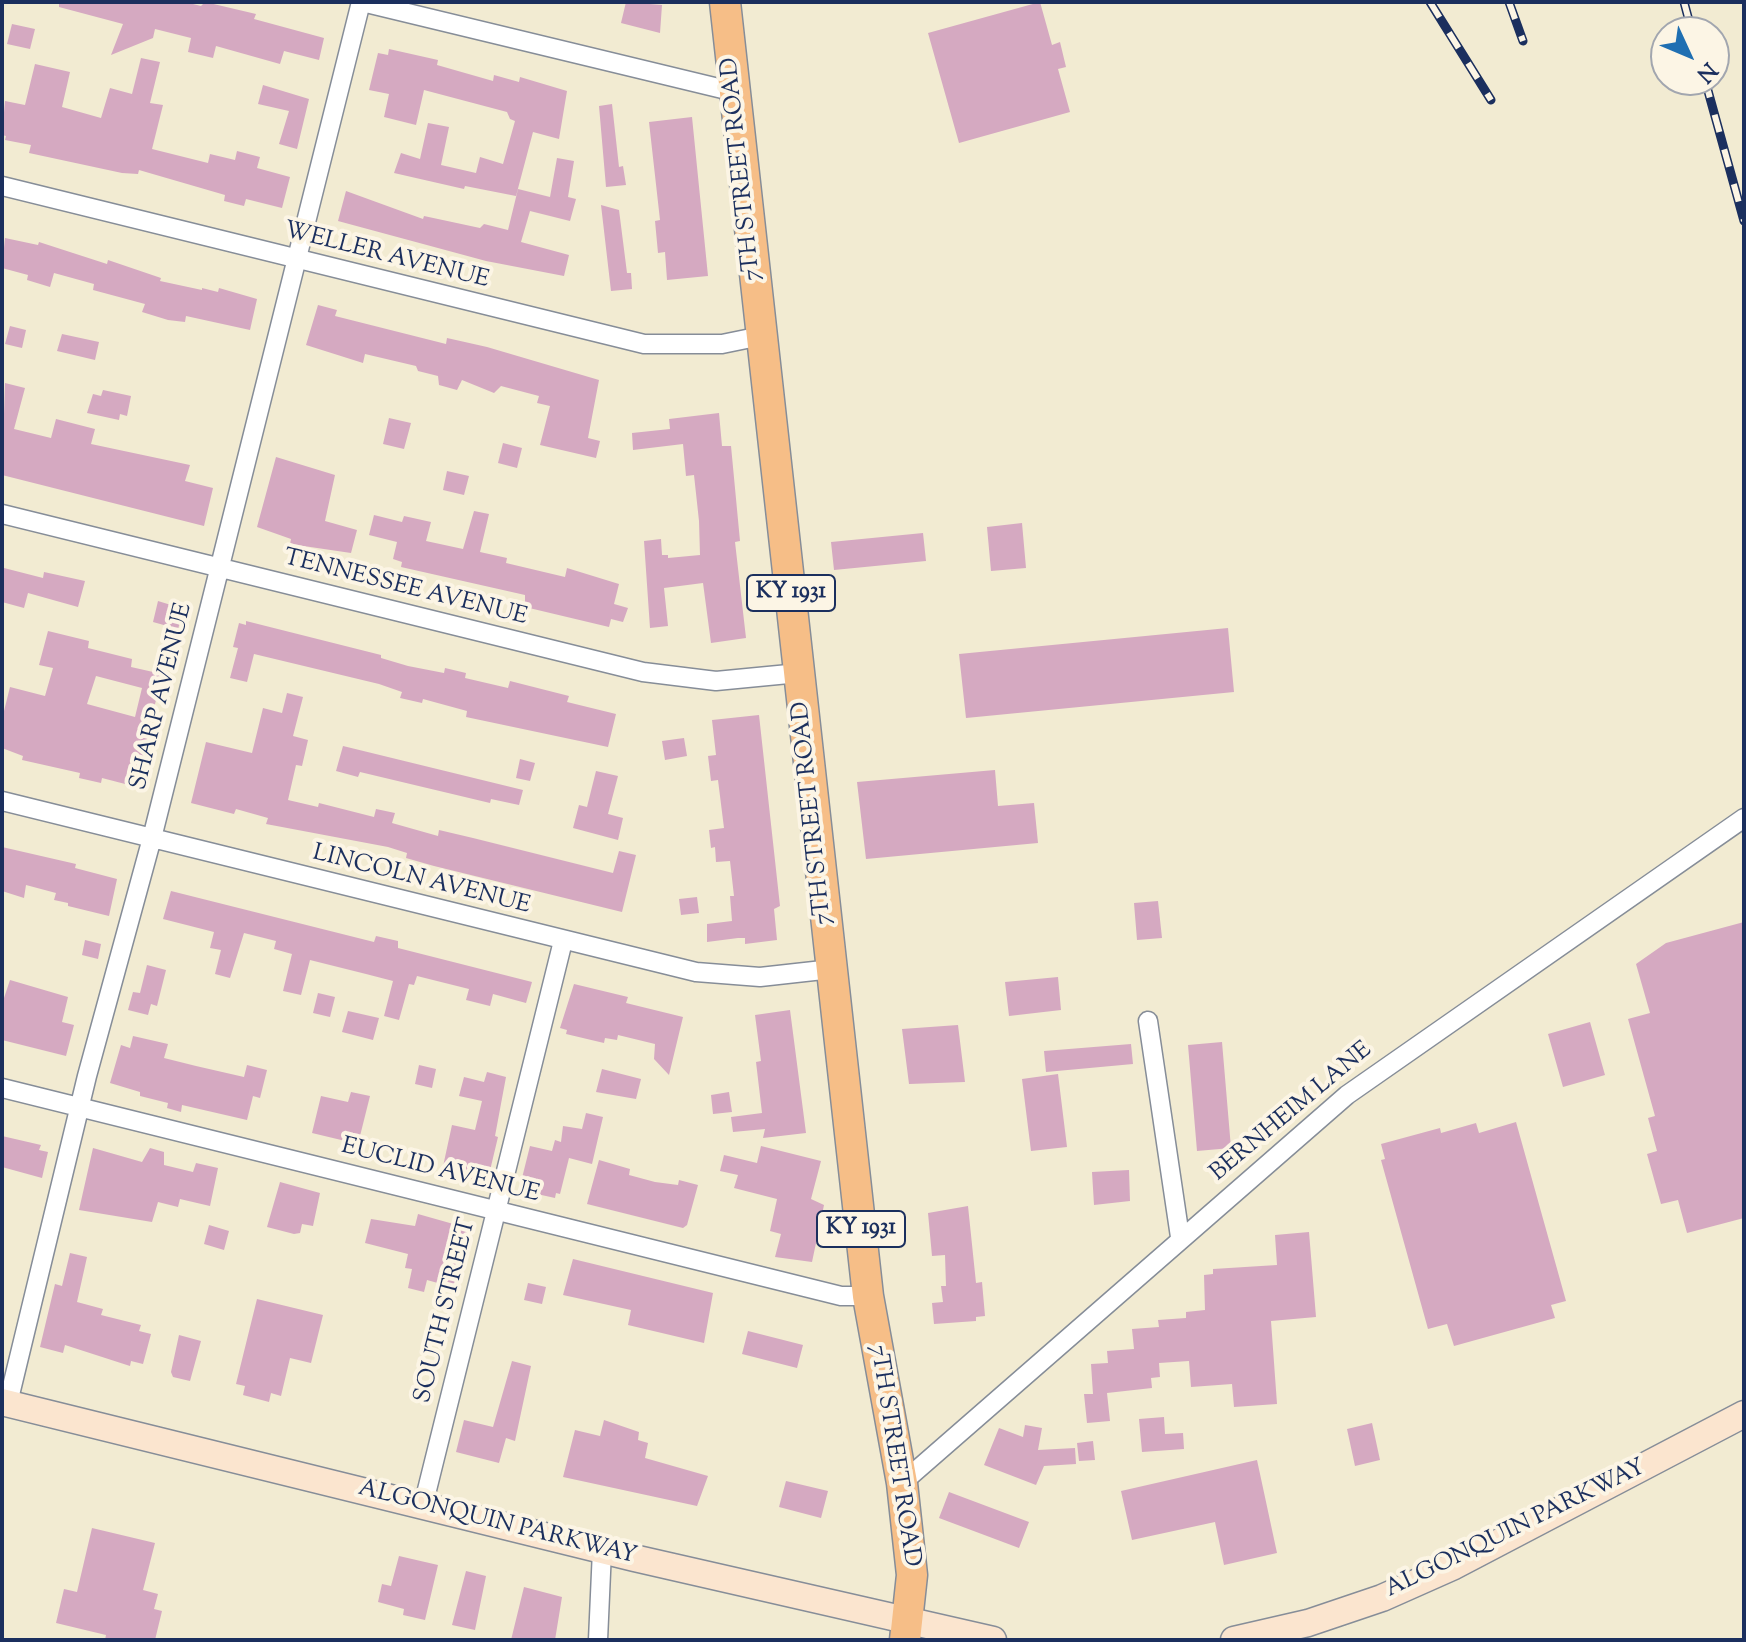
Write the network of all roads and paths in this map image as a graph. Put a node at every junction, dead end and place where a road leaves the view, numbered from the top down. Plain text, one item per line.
1 (361, 2) edge
2 (725, 2) edge
3 (735, 92) junction
4 (2, 186) edge
5 (297, 259) junction
6 (761, 336) junction
7 (2, 514) edge
8 (220, 568) junction
9 (799, 673) junction
10 (2, 801) edge
11 (1744, 818) edge
12 (152, 838) junction
13 (563, 941) junction
14 (832, 969) junction
15 (1148, 1021) dead end
16 (2, 1088) edge
17 (80, 1107) junction
18 (496, 1210) junction
19 (1180, 1237) junction
20 (868, 1296) junction
21 (5, 1402) edge
22 (1744, 1414) edge
23 (902, 1483) junction
24 (423, 1506) junction
25 (602, 1550) junction
26 (907, 1631) edge
27 (598, 1640) edge
28 (993, 1640) edge
29 (1234, 1640) edge

1 - 3 street
1 - 5 street, SHARP AVENUE
2 - 3 main road, 7TH STREET ROAD / KY 1931
3 - 6 main road, 7TH STREET ROAD / KY 1931
4 - 5 street, WELLER AVENUE
5 - 6 street, WELLER AVENUE
5 - 8 street, SHARP AVENUE
6 - 9 main road, 7TH STREET ROAD / KY 1931
7 - 8 street, TENNESSEE AVENUE
8 - 9 street, TENNESSEE AVENUE
8 - 12 street, SHARP AVENUE
9 - 14 main road, 7TH STREET ROAD / KY 1931
10 - 12 street, LINCOLN AVENUE
11 - 19 street, BERNHEIM LANE
12 - 13 street, LINCOLN AVENUE
12 - 17 street, SHARP AVENUE
13 - 14 street, LINCOLN AVENUE
13 - 18 street, SOUTH STREET
14 - 20 main road, 7TH STREET ROAD / KY 1931
15 - 19 street
16 - 17 street, EUCLID AVENUE
17 - 18 street, EUCLID AVENUE
17 - 21 street, SHARP AVENUE
18 - 20 street, EUCLID AVENUE
18 - 24 street, SOUTH STREET
19 - 23 street, BERNHEIM LANE
20 - 23 main road, 7TH STREET ROAD / KY 1931
21 - 24 main road, ALGONQUIN PARKWAY
22 - 29 main road, ALGONQUIN PARKWAY
23 - 26 main road, 7TH STREET ROAD / KY 1931
24 - 25 main road, ALGONQUIN PARKWAY
25 - 26 main road, ALGONQUIN PARKWAY
25 - 27 street
26 - 28 main road, ALGONQUIN PARKWAY

